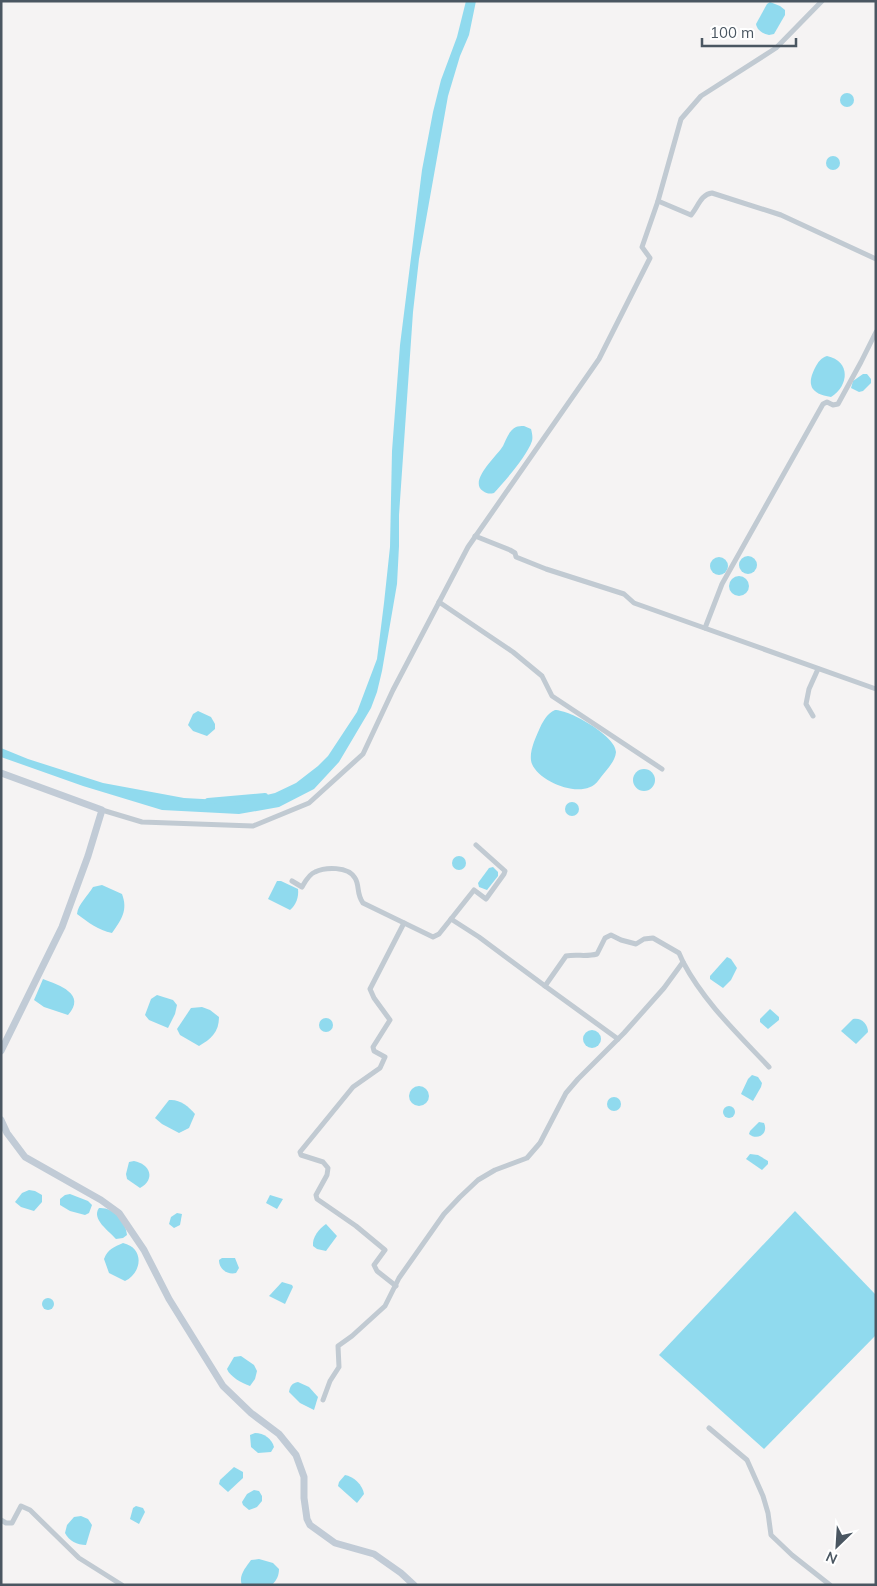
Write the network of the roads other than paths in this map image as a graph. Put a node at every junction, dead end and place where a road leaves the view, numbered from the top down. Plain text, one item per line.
1 (822, 1) edge
2 (658, 201) junction
3 (876, 258) edge
4 (876, 332) edge
5 (475, 536) junction
6 (439, 602) junction
7 (705, 628) junction
8 (818, 668) junction
9 (876, 689) edge
10 (813, 716) dead end
11 (662, 769) dead end
12 (1, 773) edge
13 (102, 810) junction
14 (476, 845) dead end
15 (292, 881) dead end
16 (451, 919) junction
17 (404, 923) junction
18 (683, 962) junction
19 (546, 986) junction
20 (618, 1039) junction
21 (1, 1051) edge
22 (769, 1067) dead end
23 (1, 1120) edge
24 (396, 1286) junction
25 (323, 1400) dead end
26 (709, 1428) dead end
27 (1, 1520) edge
28 (122, 1585) edge
29 (414, 1585) edge
30 (830, 1585) edge

1 - 2 street
2 - 3 street
2 - 5 street
4 - 7 street
5 - 6 street
5 - 7 street
6 - 11 street
6 - 13 street
7 - 8 street
8 - 9 street
8 - 10 street
12 - 13 main road
13 - 21 main road
14 - 16 street
15 - 17 street
16 - 17 street
16 - 19 street
17 - 24 street
18 - 19 street
18 - 20 street
18 - 22 street
19 - 20 street
20 - 24 street
23 - 29 main road
24 - 25 street
26 - 30 street
27 - 28 street

